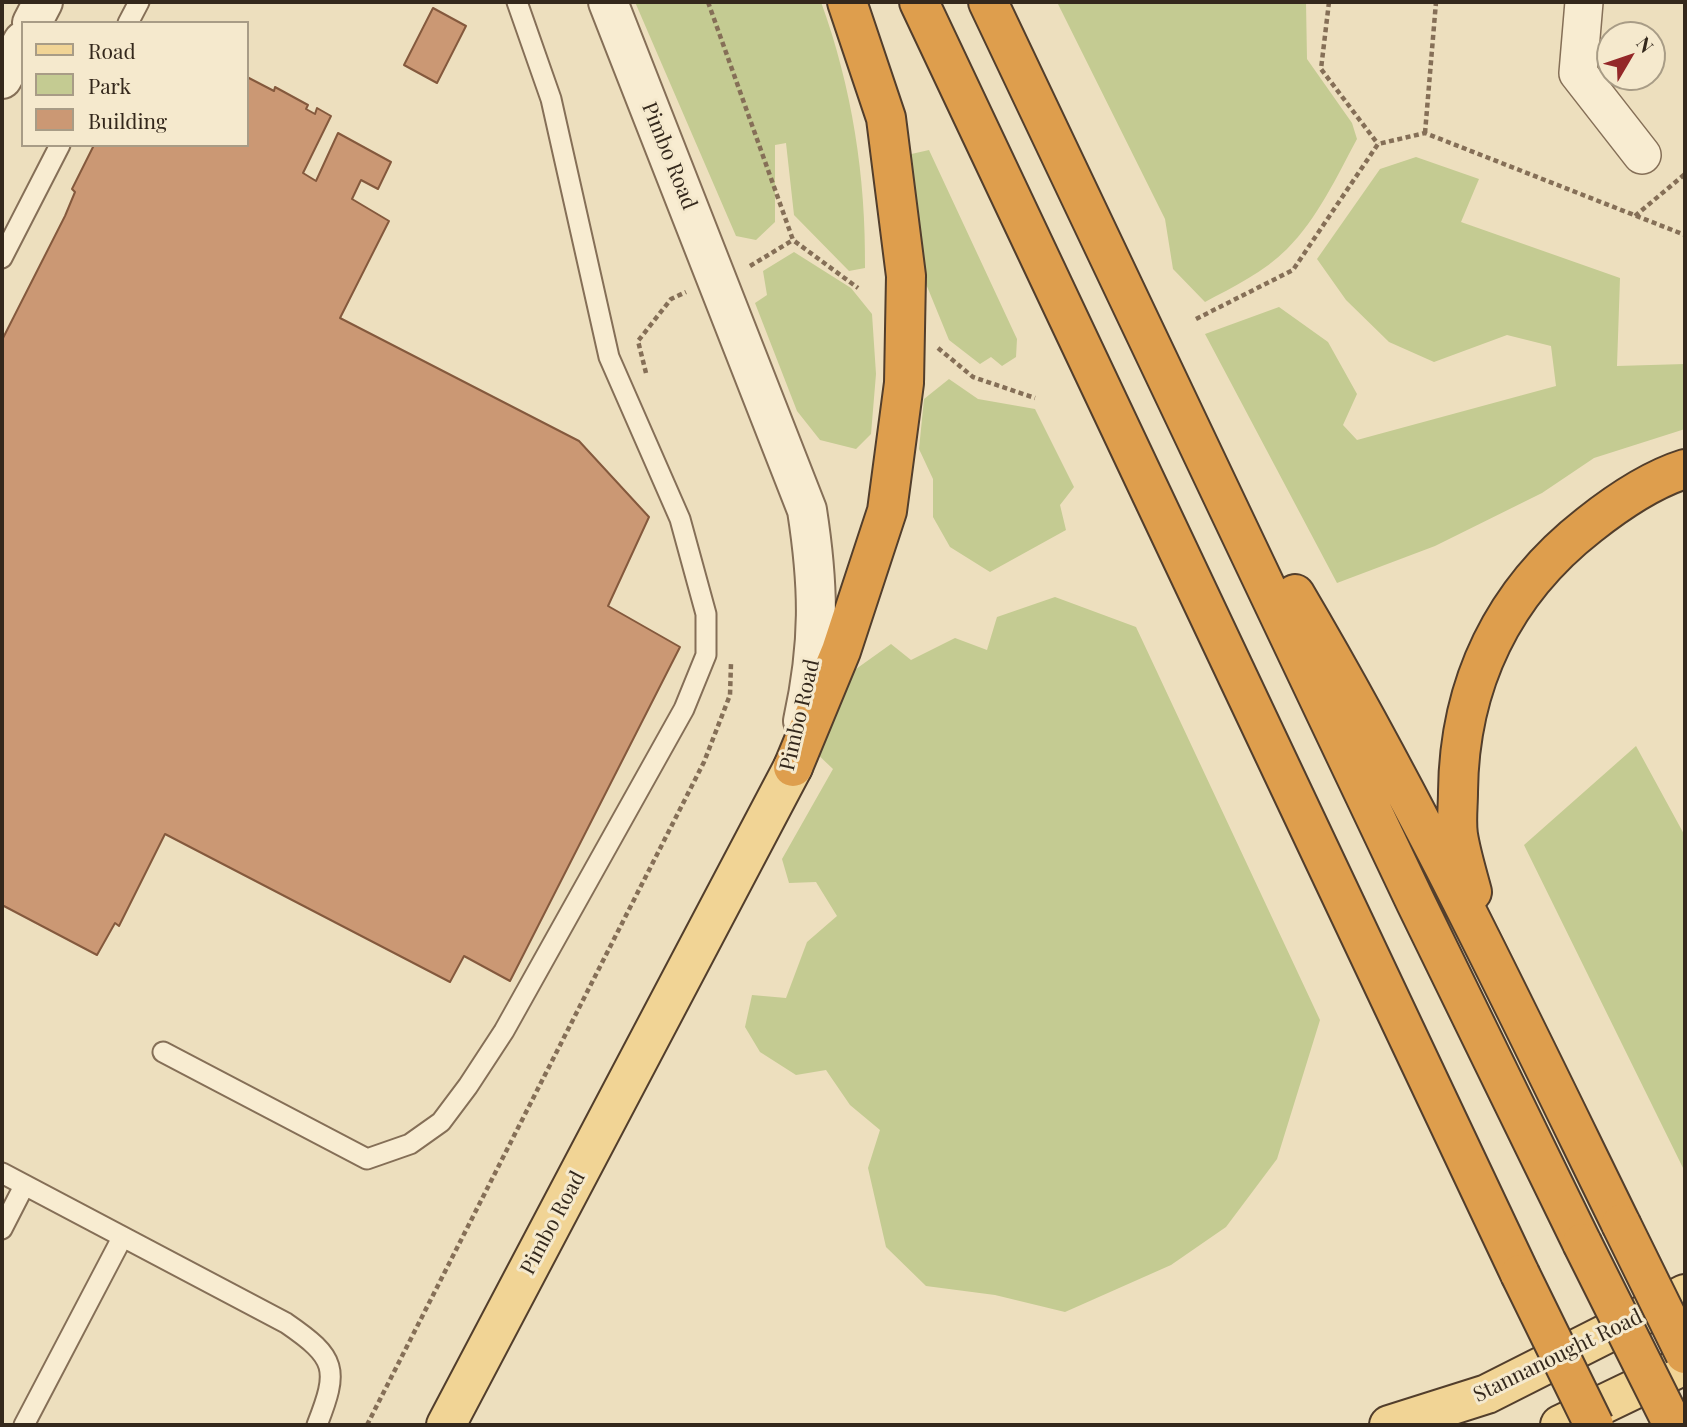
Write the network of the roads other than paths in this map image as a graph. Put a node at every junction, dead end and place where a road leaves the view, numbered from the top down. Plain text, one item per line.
1 (43, 2) edge
2 (139, 2) edge
3 (517, 2) edge
4 (608, 2) edge
5 (847, 2) edge
6 (919, 2) edge
7 (988, 2) edge
8 (1584, 2) edge
9 (33, 21) edge
10 (129, 21) edge
11 (59, 147) edge
12 (1642, 155) dead end
13 (2, 258) edge
14 (1178, 396) junction
15 (1685, 469) edge
16 (793, 767) junction
17 (1484, 946) junction
18 (163, 1052) dead end
19 (2, 1173) edge
20 (24, 1186) junction
21 (2, 1229) edge
22 (122, 1238) junction
23 (1685, 1294) edge
24 (1685, 1354) edge
25 (1685, 1365) edge
26 (24, 1425) edge
27 (317, 1425) edge
28 (446, 1425) edge
29 (1389, 1425) edge
30 (1560, 1425) edge
31 (1594, 1425) edge
32 (1672, 1425) edge

1 - 9 street
2 - 10 lane
3 - 18 lane
4 - 16 street, Pimbo Road
5 - 16 highway
6 - 31 highway, bridge
7 - 14 highway
8 - 12 street
11 - 13 lane
14 - 17 highway
14 - 32 highway, bridge
15 - 17 highway
16 - 28 main road, Pimbo Road
17 - 24 highway, bridge
19 - 20 lane
20 - 21 lane
20 - 22 lane
22 - 26 lane
22 - 27 lane
23 - 29 main road, Stannanought Road
25 - 30 main road

